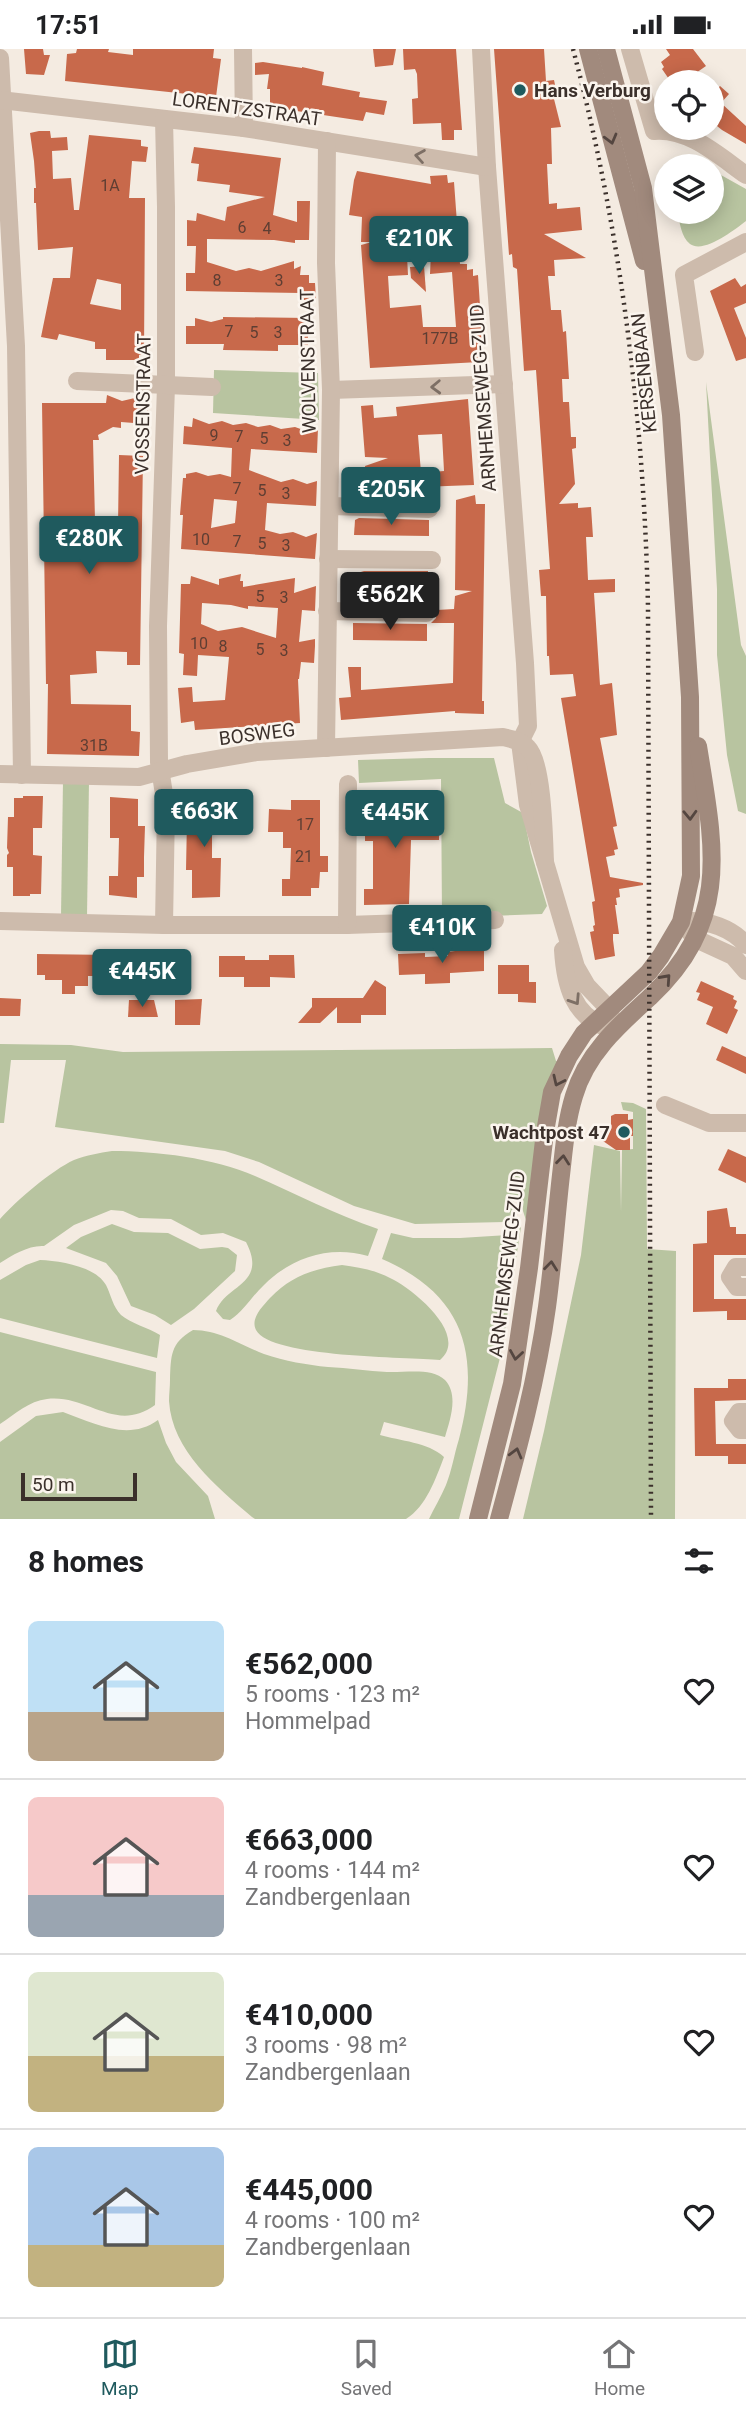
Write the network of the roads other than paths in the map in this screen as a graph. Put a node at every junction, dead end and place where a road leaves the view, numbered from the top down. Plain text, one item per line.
1 (243, 49) edge
2 (481, 49) edge
3 (588, 49) edge
4 (606, 49) edge
5 (630, 49) edge
6 (0, 58) edge
7 (1, 100) edge
8 (164, 119) junction
9 (244, 128) junction
10 (327, 141) junction
11 (487, 167) junction
12 (746, 174) edge
13 (745, 246) edge
14 (660, 315) junction
15 (8, 346) edge
16 (695, 352) dead end
17 (77, 381) dead end
18 (504, 384) junction
19 (166, 386) junction
20 (212, 387) dead end
21 (331, 390) junction
22 (331, 506) junction
23 (429, 509) dead end
24 (328, 559) junction
25 (432, 560) dead end
26 (327, 611) junction
27 (426, 613) dead end
28 (690, 697) junction
29 (520, 742) junction
30 (326, 748) junction
31 (160, 773) junction
32 (0, 774) edge
33 (22, 775) junction
34 (348, 784) dead end
35 (495, 920) dead end
36 (703, 920) junction
37 (0, 921) edge
38 (681, 922) junction
39 (562, 924) junction
40 (164, 925) junction
41 (347, 925) junction
42 (696, 939) junction
43 (746, 945) edge
44 (746, 971) edge
45 (609, 1009) junction
46 (593, 1023) junction
47 (615, 1030) junction
48 (664, 1105) dead end
49 (746, 1123) edge
50 (746, 1267) edge
51 (746, 1287) edge
52 (746, 1412) edge
53 (746, 1430) edge
54 (478, 1519) edge
55 (499, 1519) edge

1 - 9 street
2 - 11 street, ARNHEMSEWEG-ZUID
3 -> 14 main road
4 - 14 main road, KERSENBAAN
5 - 12 street
6 - 7 street
7 - 8 street, LORENTZSTRAAT
7 - 15 street
8 - 9 street, LORENTZSTRAAT
8 - 19 street, VOSSENSTRAAT
9 - 10 street, LORENTZSTRAAT
11 -> 10 street, LORENTZSTRAAT
10 - 21 street, WOLVENSTRAAT
11 - 18 street, ARNHEMSEWEG-ZUID
13 - 16 street
14 - 28 main road, KERSENBAAN
15 - 33 street
17 - 19 street
18 -> 21 street
18 - 29 street, ARNHEMSEWEG-ZUID
19 - 20 street
19 - 31 street, VOSSENSTRAAT
21 - 22 street, WOLVENSTRAAT
22 - 23 street
22 - 24 street, WOLVENSTRAAT
24 - 25 street
24 - 26 street, WOLVENSTRAAT
26 - 27 street
26 - 30 street, WOLVENSTRAAT
28 - 36 main road, KERSENBAAN
28 -> 38 main road, KERSENBAAN
29 - 30 street, BOSWEG
29 - 39 street, ARNHEMSEWEG-ZUID
30 - 31 street, BOSWEG
31 - 33 street, BOSWEG
31 - 40 street, VOSSENSTRAAT
32 - 33 street, BOSWEG
34 - 41 street
35 - 41 street
36 - 38 street
36 - 42 main road, KERSENBAAN
36 - 43 street
37 - 40 street
38 - 42 street
38 - 45 main road, KERSENBAAN
39 - 45 street, ARNHEMSEWEG-ZUID
39 -> 46 street, ARNHEMSEWEG-ZUID
40 - 41 street
42 - 44 street
47 -> 42 main road, KERSENBAAN
45 - 46 main road, KERSENBAAN
45 - 47 street, ARNHEMSEWEG-ZUID
46 - 47 street
46 -> 54 main road, ARNHEMSEWEG-ZUID
55 -> 47 main road
48 - 49 street
50 - 51 street
52 - 53 street

